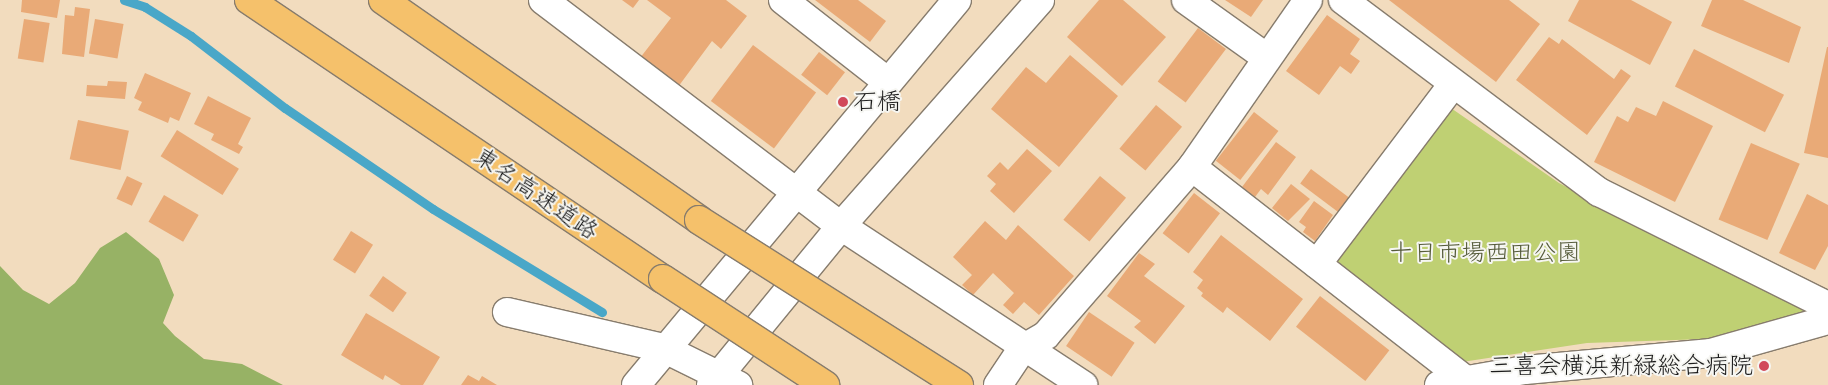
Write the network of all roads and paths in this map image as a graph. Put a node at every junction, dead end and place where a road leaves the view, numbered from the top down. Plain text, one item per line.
1 (249, 0) edge
2 (383, 0) edge
3 (543, 0) edge
4 (783, 0) edge
5 (958, 0) edge
6 (1040, 0) edge
7 (1186, 0) edge
8 (1308, 0) edge
9 (1343, 0) edge
10 (1266, 57) junction
11 (888, 82) junction
12 (1453, 84) junction
13 (1192, 167) junction
14 (794, 191) junction
15 (841, 226) junction
16 (1317, 264) junction
17 (1828, 306) edge
18 (507, 312) dead end
19 (1828, 320) edge
20 (663, 348) junction
21 (1022, 349) junction
22 (1521, 377) edge
23 (723, 381) edge
24 (1452, 382) edge
25 (636, 385) edge
26 (825, 385) edge
27 (959, 385) edge
28 (998, 385) edge
29 (1083, 385) edge

1 - 26 highway, 東名高速道路, bridge
2 - 27 highway, bridge
3 - 14 street
4 - 11 street
5 - 11 street
6 - 15 street
7 - 10 street
8 - 10 street
9 - 12 street
10 - 13 street
11 - 14 street
12 - 16 street
12 - 17 street
13 - 16 street
13 - 21 street
14 - 15 street
14 - 20 street
15 - 21 street
15 - 23 street
16 - 24 street
18 - 20 street
19 - 22 street
20 - 23 street
20 - 25 street
21 - 28 street
21 - 29 street
22 - 24 street

